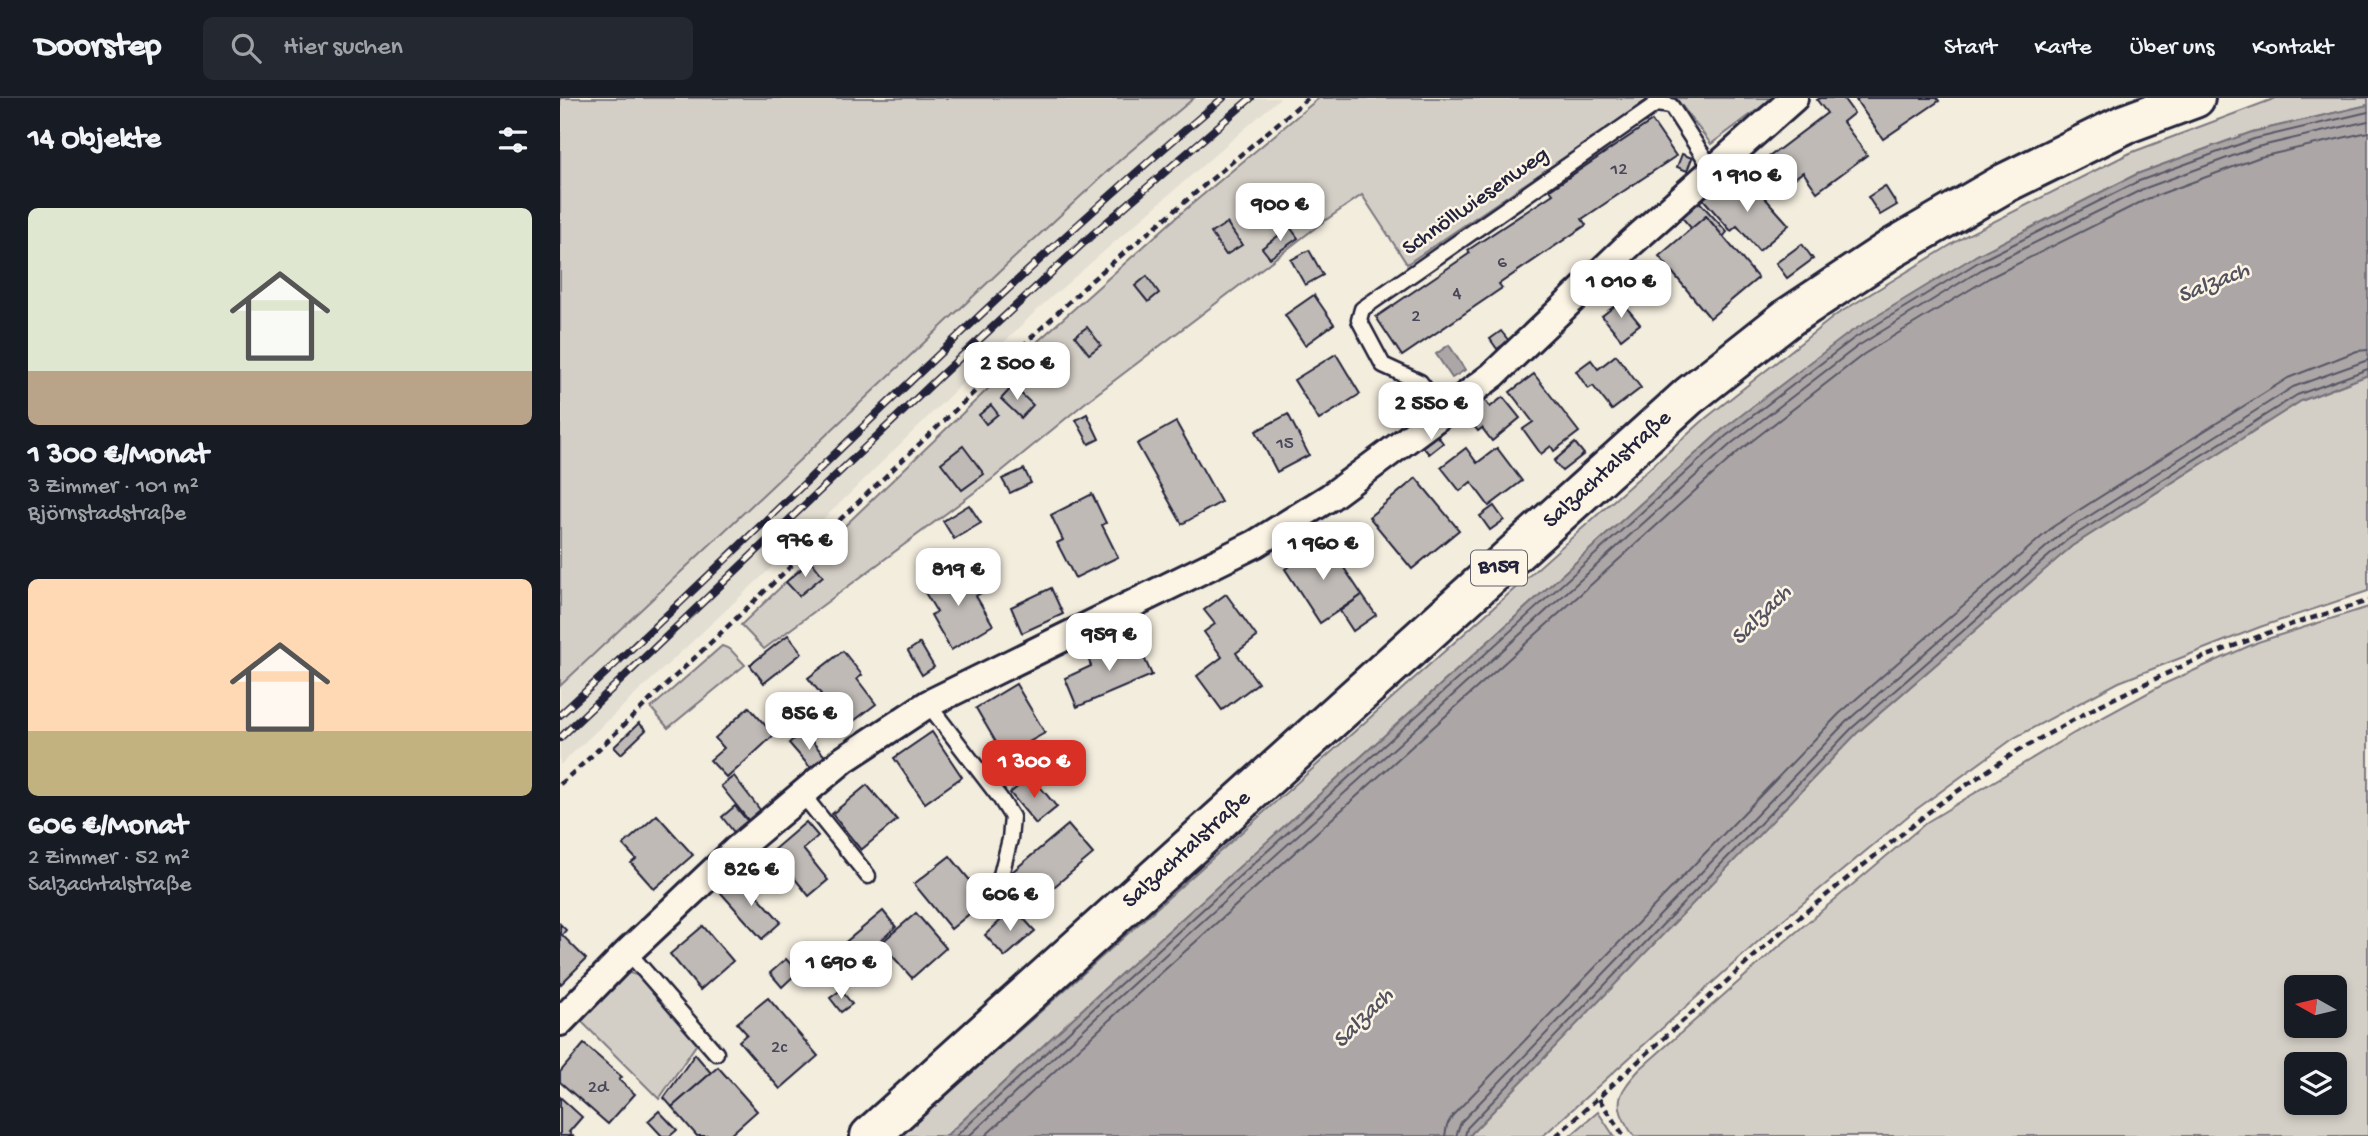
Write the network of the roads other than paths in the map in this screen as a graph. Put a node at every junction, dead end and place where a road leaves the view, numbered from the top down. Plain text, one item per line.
1 (1794, 98) edge
2 (2195, 98) edge
3 (1713, 171) junction
4 (1443, 413) junction
5 (928, 704) junction
6 (802, 794) junction
7 (868, 876) dead end
8 (998, 887) dead end
9 (628, 952) junction
10 (560, 1022) edge
11 (716, 1053) dead end
12 (870, 1136) edge

1 - 3 street
2 - 12 main road, Salzachtalstraße / B159
3 - 4 street
3 - 4 lane, Schnöllwiesenweg
4 - 5 street
5 - 6 street
5 - 8 lane
6 - 7 lane
6 - 9 street
9 - 10 street
9 - 11 lane

